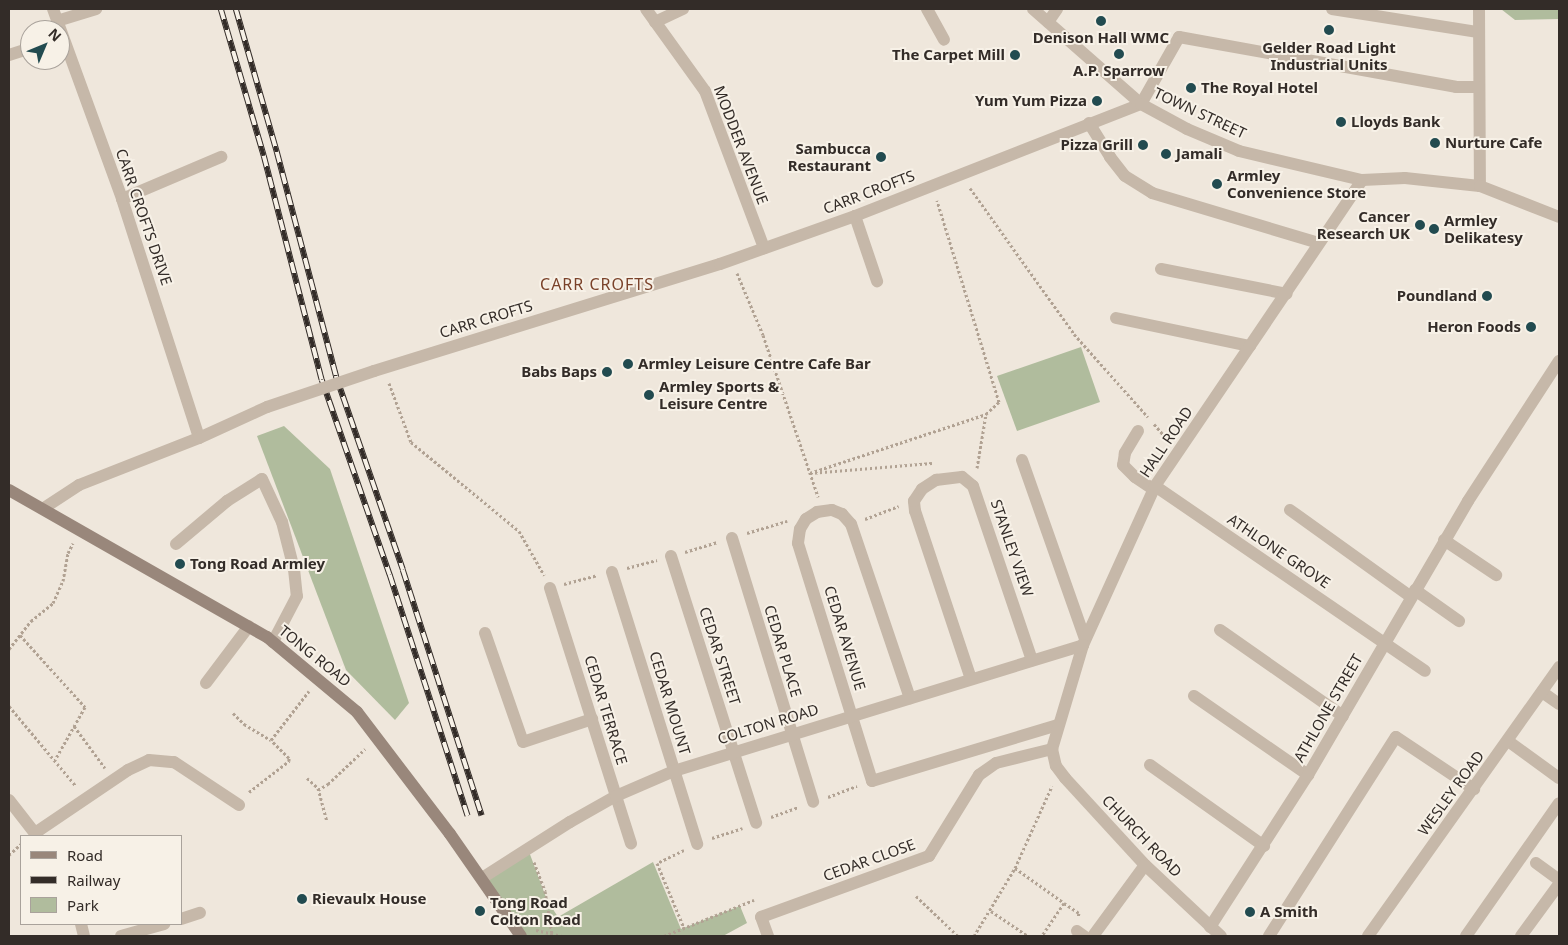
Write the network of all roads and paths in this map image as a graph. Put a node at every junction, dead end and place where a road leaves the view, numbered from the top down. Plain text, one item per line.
1 (96, 9) edge
2 (646, 9) edge
3 (683, 9) edge
4 (927, 9) edge
5 (1033, 9) edge
6 (1058, 9) edge
7 (1332, 9) edge
8 (1479, 9) edge
9 (55, 15) edge
10 (655, 22) junction
11 (1048, 22) junction
12 (1478, 32) junction
13 (944, 40) dead end
14 (70, 59) edge
15 (1479, 87) junction
16 (1141, 104) junction
17 (1089, 123) junction
18 (221, 157) dead end
19 (960, 174) junction
20 (1362, 180) junction
21 (933, 185) junction
22 (1480, 186) junction
23 (122, 199) junction
24 (855, 216) junction
25 (1559, 217) edge
26 (1319, 243) junction
27 (764, 248) junction
28 (731, 260) junction
29 (1162, 269) dead end
30 (877, 281) dead end
31 (1287, 294) junction
32 (1116, 318) dead end
33 (1250, 346) junction
34 (1559, 361) edge
35 (379, 369) junction
36 (986, 414) junction
37 (1138, 431) dead end
38 (199, 438) junction
39 (1178, 452) junction
40 (1022, 460) dead end
41 (935, 463) dead end
42 (971, 470) dead end
43 (810, 473) junction
44 (1154, 487) junction
45 (9, 490) edge
46 (914, 501) junction
47 (44, 508) junction
48 (1290, 510) dead end
49 (817, 512) junction
50 (788, 521) dead end
51 (851, 524) junction
52 (80, 528) junction
53 (732, 538) junction
54 (1444, 540) junction
55 (176, 544) dead end
56 (671, 556) junction
57 (612, 572) junction
58 (1496, 575) dead end
59 (550, 588) junction
60 (1413, 594) junction
61 (1459, 621) dead end
62 (249, 626) junction
63 (1220, 630) dead end
64 (485, 633) dead end
65 (20, 635) junction
66 (273, 642) junction
67 (1084, 642) junction
68 (1385, 643) junction
69 (9, 649) edge
70 (1032, 660) junction
71 (1559, 667) edge
72 (1425, 670) dead end
73 (319, 679) junction
74 (971, 679) junction
75 (206, 683) dead end
76 (1542, 692) junction
77 (1194, 696) dead end
78 (910, 698) junction
79 (1559, 704) edge
80 (9, 706) edge
81 (233, 713) dead end
82 (852, 716) junction
83 (1343, 716) junction
84 (592, 719) junction
85 (1058, 725) junction
86 (74, 726) junction
87 (792, 734) junction
88 (377, 738) junction
89 (271, 740) junction
90 (1508, 741) junction
91 (1052, 750) junction
92 (734, 752) junction
93 (55, 760) junction
94 (1150, 765) dead end
95 (1059, 769) junction
96 (674, 771) junction
97 (1308, 775) junction
98 (307, 778) dead end
99 (1559, 778) edge
100 (113, 780) junction
101 (872, 781) junction
102 (1474, 789) junction
103 (318, 790) junction
104 (616, 796) junction
105 (86, 798) junction
106 (9, 800) edge
107 (813, 802) junction
108 (1559, 804) edge
109 (239, 805) joint
110 (327, 821) dead end
111 (756, 823) junction
112 (36, 834) edge
113 (630, 843) dead end
114 (697, 844) junction
115 (20, 845) edge
116 (1264, 846) junction
117 (528, 849) junction
118 (9, 855) edge
119 (1536, 863) dead end
120 (1145, 865) junction
121 (1015, 868) junction
122 (482, 878) junction
123 (1559, 880) edge
124 (1559, 884) edge
125 (916, 896) dead end
126 (991, 911) junction
127 (200, 913) dead end
128 (761, 917) junction
129 (182, 919) edge
130 (160, 925) edge
131 (1210, 927) junction
132 (684, 928) junction
133 (552, 934) dead end
134 (120, 936) edge
135 (520, 936) edge
136 (665, 936) edge
137 (768, 936) edge
138 (958, 936) edge
139 (974, 936) edge
140 (1028, 936) edge
141 (1042, 936) edge
142 (1093, 936) edge
143 (1221, 936) edge
144 (1269, 936) edge
145 (1368, 936) edge
146 (1466, 936) edge
147 (1521, 936) edge

1 - 9 street
2 - 10 street, MODDER AVENUE
3 - 10 street
4 - 13 street
5 - 11 street, TOWN STREET
6 - 11 street
7 - 12 street
8 - 12 street
10 - 27 street, MODDER AVENUE
11 - 16 street, TOWN STREET
12 - 15 street
14 - 23 street, CARR CROFTS DRIVE
15 - 16 street
15 - 22 street
16 - 17 street, CARR CROFTS
16 - 20 street, TOWN STREET
17 - 19 street, CARR CROFTS
17 - 26 street
18 - 23 street
19 - 21 street, CARR CROFTS
19 - 39 path
20 - 22 street, TOWN STREET
20 - 26 street, HALL ROAD
21 - 24 street, CARR CROFTS
21 - 36 path
22 - 25 street, TOWN STREET
23 - 38 street, CARR CROFTS DRIVE
24 - 27 street, CARR CROFTS
24 - 30 street
26 - 31 street, HALL ROAD
27 - 28 street, CARR CROFTS
28 - 35 street, CARR CROFTS
28 - 43 path
29 - 31 street
31 - 33 street, HALL ROAD
32 - 33 street
33 - 39 street, HALL ROAD
34 - 54 street, ATHLONE STREET
35 - 38 street, CARR CROFTS, bridge
35 - 59 path
36 - 42 path
36 - 43 path
37 - 44 street, ATHLONE GROVE
38 - 47 street, CARR CROFTS
39 - 44 street, HALL ROAD
40 - 67 street
41 - 43 path
43 - 49 path
44 - 67 street, HALL ROAD
44 - 68 street, ATHLONE GROVE
45 - 47 main road, TONG ROAD
46 - 51 path
46 - 70 street, STANLEY VIEW
46 - 74 street
47 - 52 main road, TONG ROAD
48 - 60 street
49 - 51 street
49 - 82 street, CEDAR AVENUE
50 - 53 path
51 - 78 street
52 - 62 main road, TONG ROAD
52 - 65 path
53 - 56 path
53 - 87 street, CEDAR PLACE
54 - 58 street
54 - 60 street, ATHLONE STREET
55 - 66 street
56 - 57 path
56 - 92 street, CEDAR STREET
57 - 59 path
57 - 96 street, CEDAR MOUNT
59 - 84 street, CEDAR TERRACE
60 - 61 street
60 - 68 street, ATHLONE STREET
62 - 66 main road, TONG ROAD
62 - 75 street
63 - 83 street
64 - 84 street
65 - 69 path
65 - 86 path
66 - 73 main road, TONG ROAD
67 - 70 street, COLTON ROAD
67 - 85 street, HALL ROAD
68 - 72 street, ATHLONE GROVE
68 - 83 street, ATHLONE STREET
70 - 74 street, COLTON ROAD
71 - 76 street, WESLEY ROAD
73 - 88 main road, TONG ROAD
73 - 89 path
74 - 78 street, COLTON ROAD
76 - 79 street
76 - 90 street, WESLEY ROAD
77 - 97 street
78 - 82 street, COLTON ROAD
80 - 93 path
81 - 89 path
82 - 87 street, COLTON ROAD
82 - 101 street, CEDAR AVENUE
83 - 97 street, ATHLONE STREET
84 - 104 street, CEDAR TERRACE
85 - 91 street, HALL ROAD
85 - 101 street
86 - 93 path
86 - 100 path
87 - 92 street, COLTON ROAD
87 - 107 street, CEDAR PLACE
88 - 103 path
88 - 122 main road, TONG ROAD
89 - 109 path
90 - 99 street
90 - 102 street, WESLEY ROAD
91 - 95 street, CHURCH ROAD
91 - 128 street, CEDAR CLOSE
92 - 96 street, COLTON ROAD
92 - 111 street, CEDAR STREET
93 - 105 path
94 - 116 street
95 - 120 street, CHURCH ROAD
95 - 121 path
96 - 104 street, COLTON ROAD
96 - 114 street, CEDAR MOUNT
97 - 116 street, ATHLONE STREET
98 - 103 path
100 - 105 street
100 - 109 street
101 - 107 path
102 - 144 street
102 - 145 street, WESLEY ROAD
103 - 110 path
104 - 113 street, CEDAR TERRACE
104 - 117 street, COLTON ROAD
105 - 112 street
106 - 112 street
107 - 111 path
108 - 146 street
111 - 114 path
114 - 132 path
115 - 118 path
116 - 131 street, ATHLONE STREET
117 - 122 street, COLTON ROAD
117 - 133 path
119 - 123 street
120 - 131 street, CHURCH ROAD
120 - 142 street
121 - 126 path
121 - 141 path
122 - 135 main road, TONG ROAD
124 - 147 street
125 - 138 path
126 - 139 path
126 - 140 path
127 - 129 street
128 - 132 path
128 - 137 street
130 - 134 street
131 - 143 street, CHURCH ROAD
132 - 136 path

